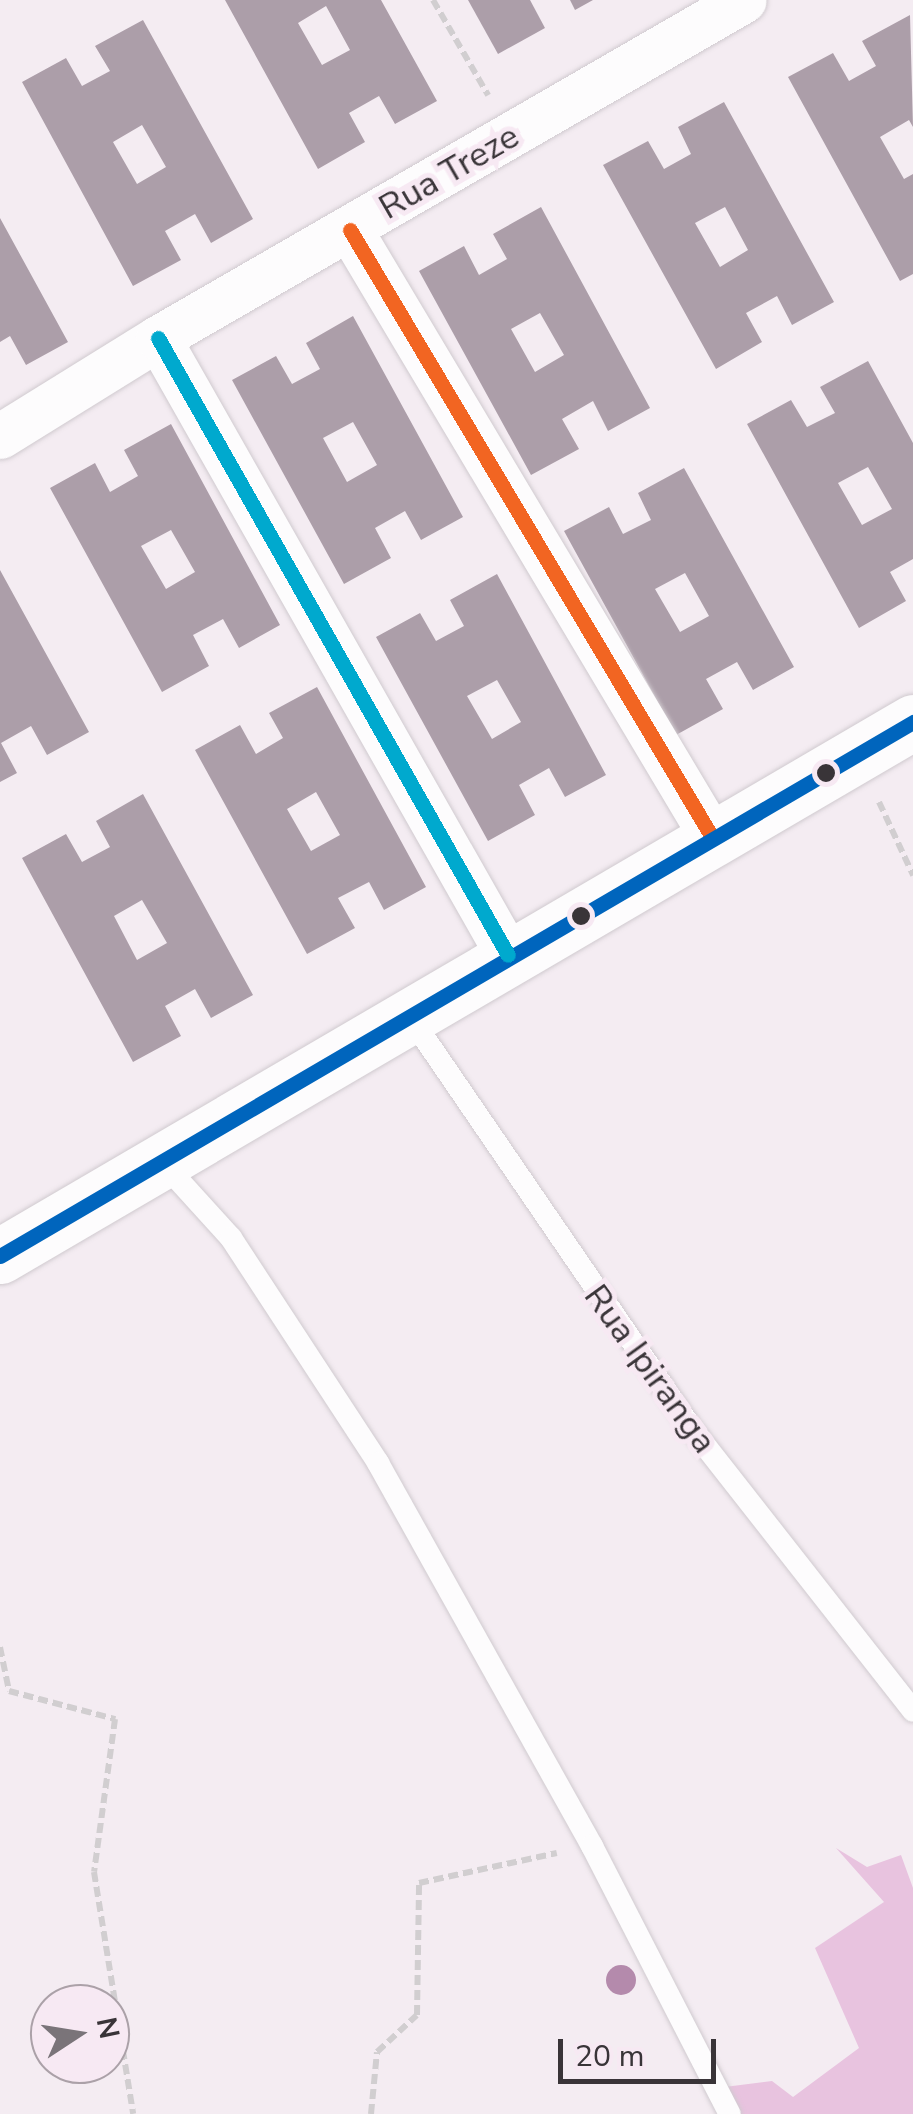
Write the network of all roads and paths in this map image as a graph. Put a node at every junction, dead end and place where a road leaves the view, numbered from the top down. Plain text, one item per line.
1 (433, 0) edge
2 (744, 0) edge
3 (511, 136) junction
4 (350, 230) junction
5 (158, 338) junction
6 (0, 436) edge
7 (913, 722) edge
8 (712, 837) junction
9 (508, 955) junction
10 (407, 1013) junction
11 (163, 1163) junction
12 (0, 1256) edge
13 (0, 1647) edge
14 (913, 1711) edge
15 (592, 1846) junction
16 (134, 2114) edge
17 (371, 2114) edge
18 (730, 2114) edge

1 - 3 path
2 - 3 street, Rua Treze
3 - 4 street, Rua Treze
4 - 5 street, Rua Treze
4 - 8 street
5 - 6 street, Rua Treze
5 - 9 street
7 - 8 street
8 - 9 street
9 - 10 street
10 - 11 street
10 - 14 lane, Rua Ipiranga
11 - 12 street
11 - 15 lane
13 - 16 path
15 - 17 path
15 - 18 lane

